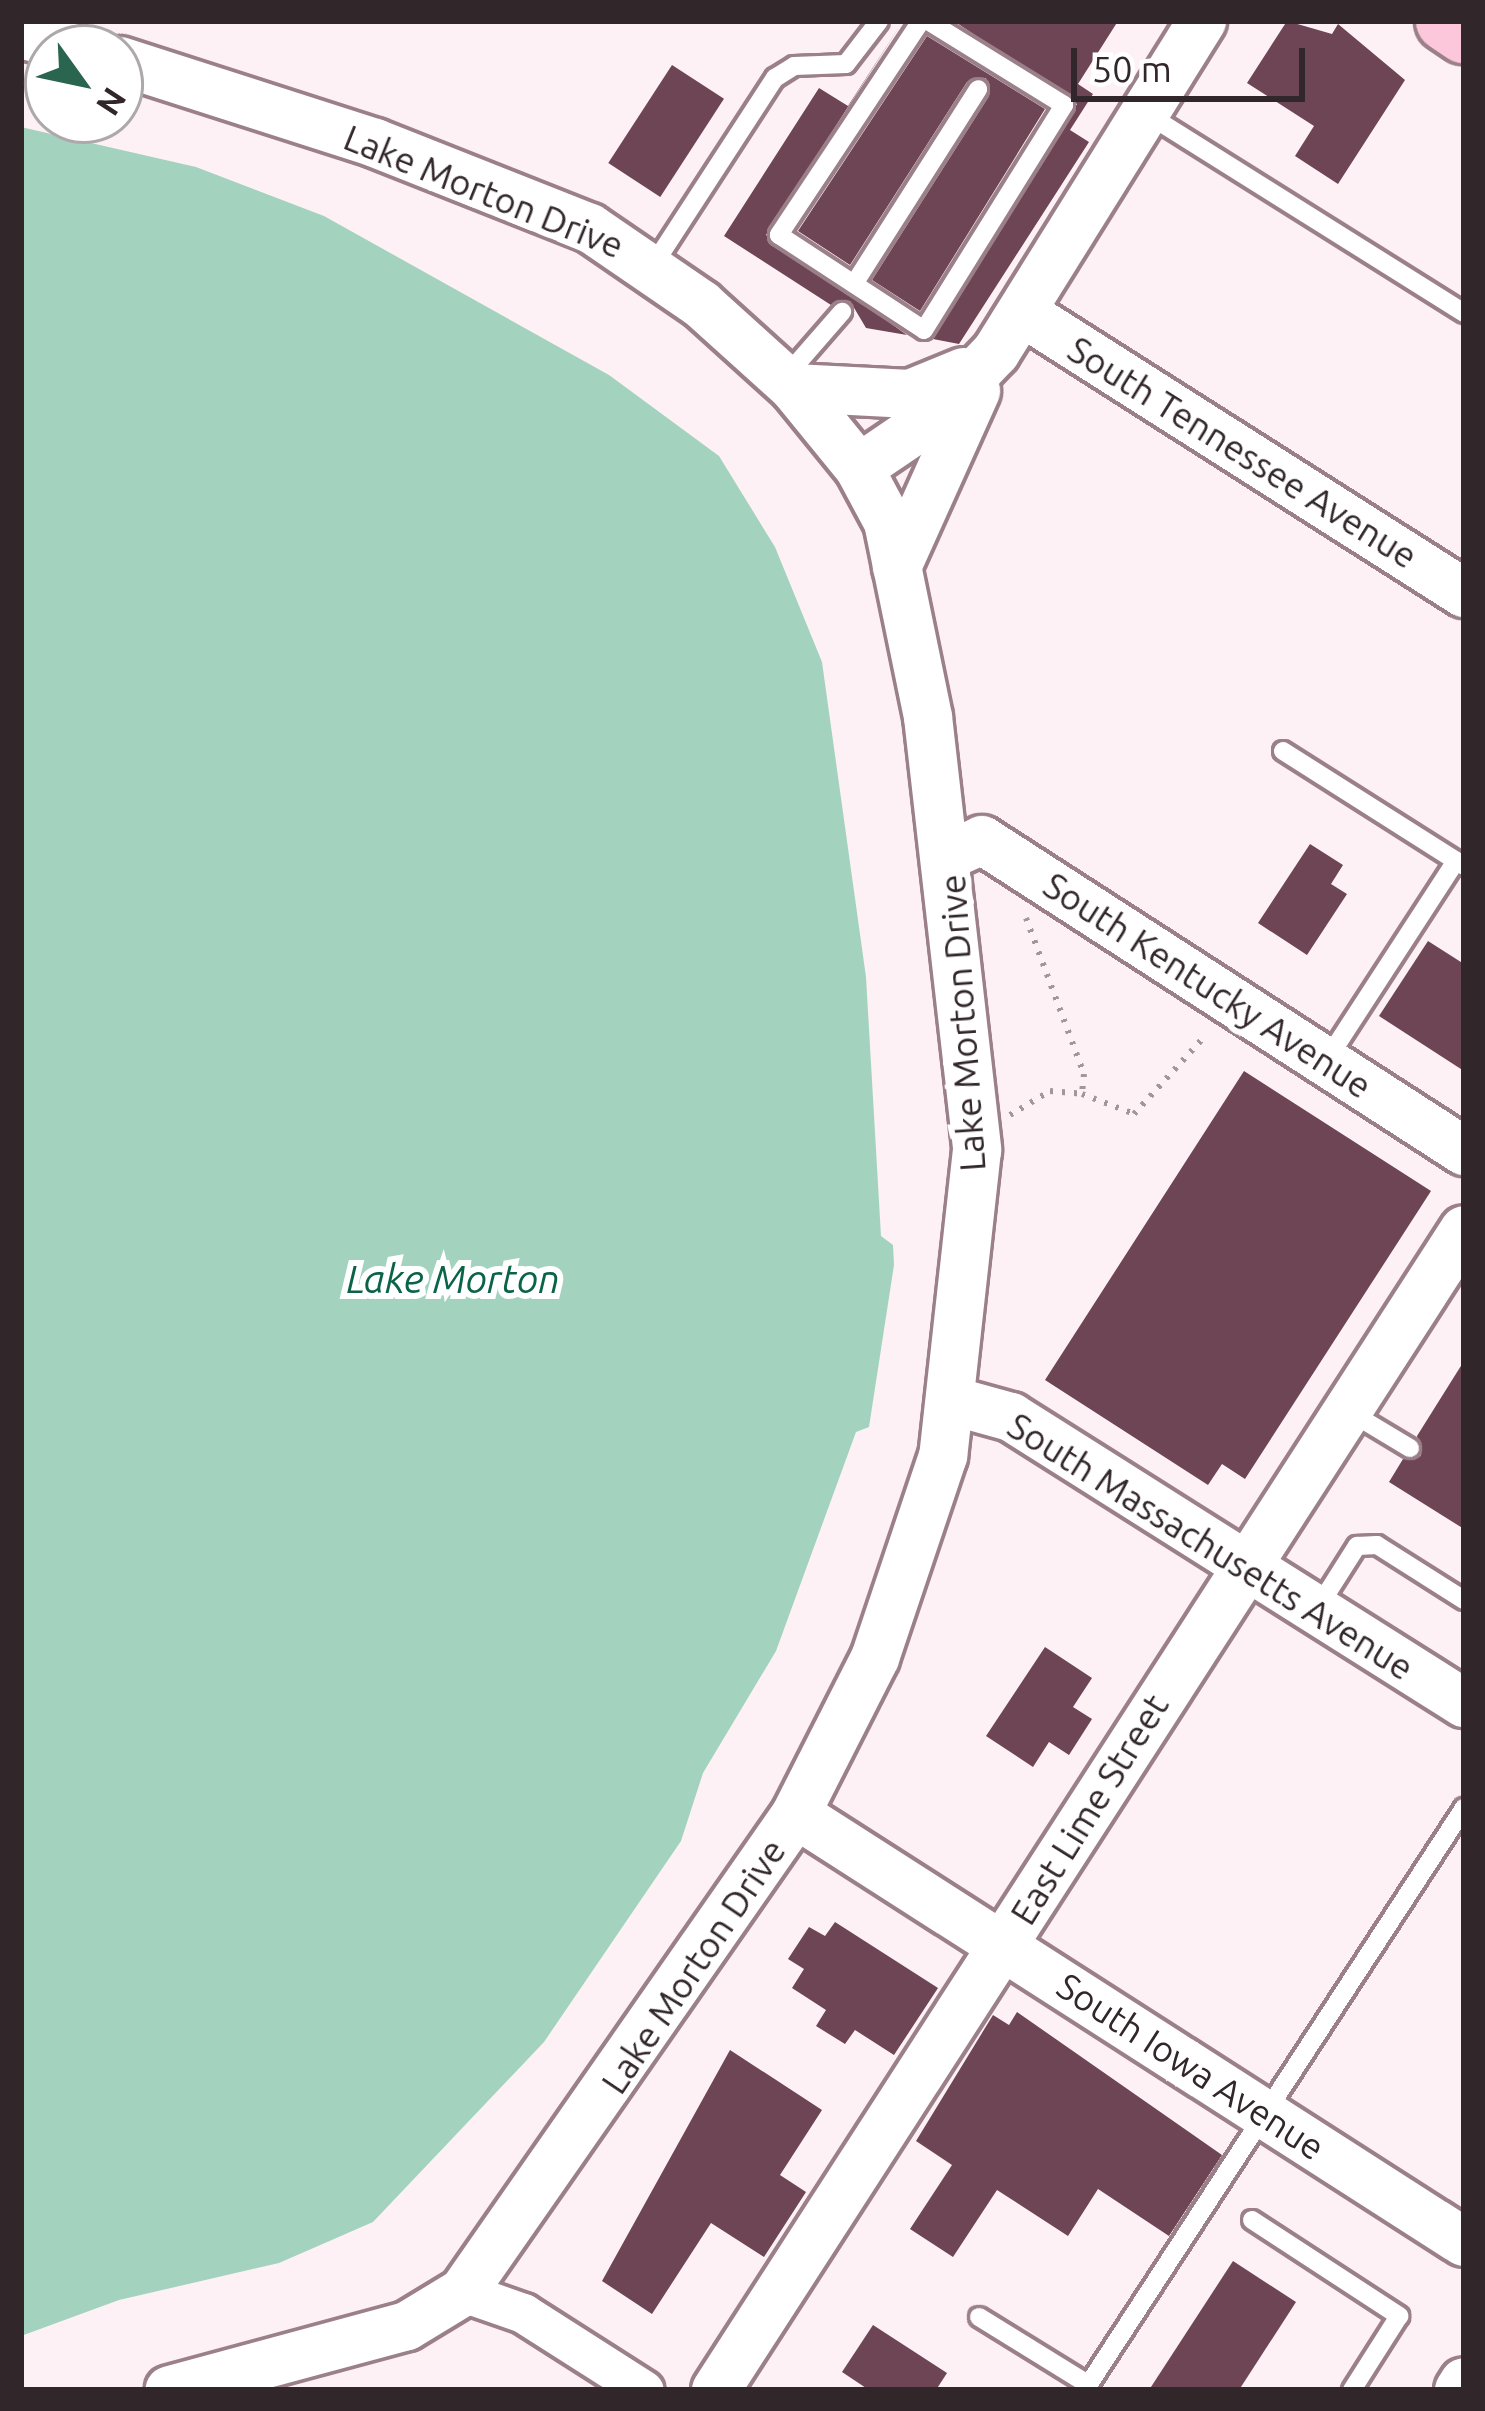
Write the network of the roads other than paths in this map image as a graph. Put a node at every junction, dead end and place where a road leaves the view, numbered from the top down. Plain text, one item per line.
1 (879, 21) edge
2 (924, 21) edge
3 (1202, 21) edge
4 (1446, 21) edge
5 (1464, 33) edge
6 (144, 69) edge
7 (978, 89) dead end
8 (1150, 116) junction
9 (654, 264) junction
10 (854, 284) junction
11 (842, 312) dead end
12 (1022, 312) junction
13 (1464, 313) edge
14 (994, 354) junction
15 (789, 383) junction
16 (860, 468) junction
17 (897, 567) junction
18 (1464, 592) edge
19 (1283, 751) dead end
20 (950, 855) junction
21 (1460, 864) edge
22 (1326, 1061) junction
23 (1464, 1151) edge
24 (1464, 1230) edge
25 (953, 1401) junction
26 (1346, 1410) junction
27 (1410, 1448) dead end
28 (1244, 1564) junction
29 (1464, 1600) edge
30 (1316, 1610) junction
31 (1464, 1703) edge
32 (1464, 1808) edge
33 (796, 1814) junction
34 (1003, 1946) junction
35 (1267, 2113) junction
36 (1252, 2220) dead end
37 (1464, 2242) edge
38 (463, 2292) junction
39 (979, 2317) dead end
40 (1464, 2382) edge
41 (1087, 2388) edge
42 (169, 2390) edge
43 (644, 2390) edge
44 (716, 2390) edge
45 (1352, 2390) edge
46 (1459, 2390) edge

1 - 9 lane
2 - 10 lane
2 - 10 lane
3 - 8 street
4 - 5 main road
6 - 9 street, Lake Morton Drive
7 - 10 lane
8 - 12 street
8 - 13 lane
9 - 15 street, Lake Morton Drive
11 - 15 lane
12 - 14 street
12 - 18 street, South Tennessee Avenue
14 - 15 street
14 - 16 street
14 - 17 street
15 - 16 street, Lake Morton Drive
16 - 17 street, Lake Morton Drive
17 - 20 street, Lake Morton Drive
19 - 21 lane
20 - 22 street, South Kentucky Avenue
20 - 25 street, Lake Morton Drive
21 - 22 lane
22 - 23 street, South Kentucky Avenue
24 - 26 street, East Lime Street
25 - 28 street, South Massachusetts Avenue
25 - 33 street, Lake Morton Drive
26 - 27 lane
26 - 28 street, East Lime Street
28 - 30 street, South Massachusetts Avenue
28 - 34 street, East Lime Street
29 - 30 lane
30 - 31 street, South Massachusetts Avenue
32 - 35 lane
33 - 34 street, South Iowa Avenue
33 - 38 street, Lake Morton Drive
34 - 35 street, South Iowa Avenue
34 - 44 street, East Lime Street
35 - 37 street, South Iowa Avenue
35 - 41 lane
36 - 45 lane
38 - 42 street, Lake Morton Drive
38 - 43 street
39 - 41 lane
40 - 46 street

